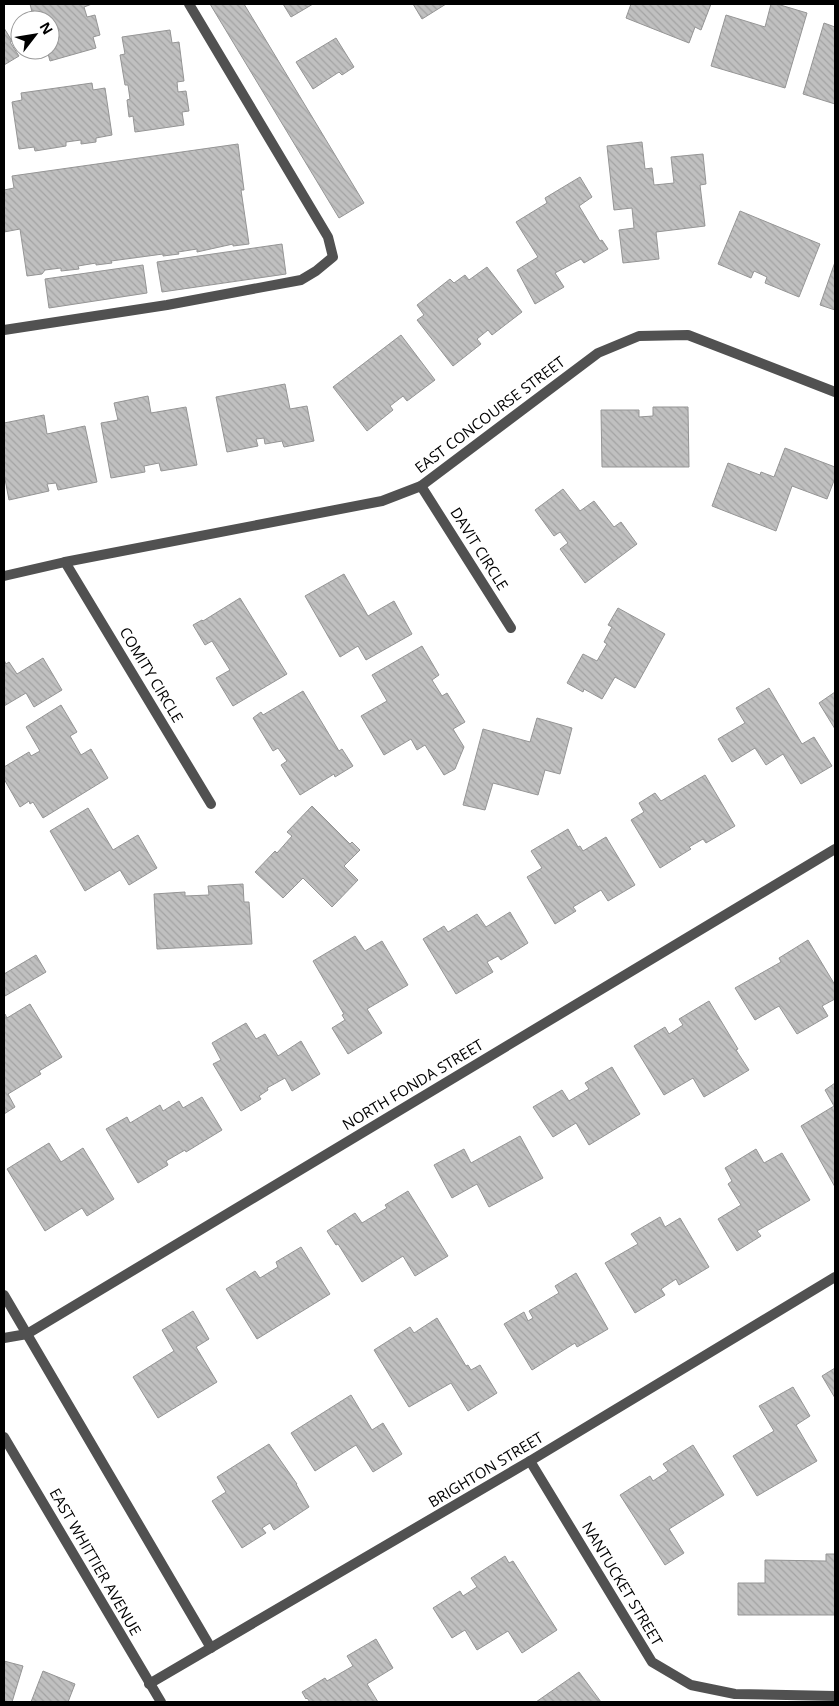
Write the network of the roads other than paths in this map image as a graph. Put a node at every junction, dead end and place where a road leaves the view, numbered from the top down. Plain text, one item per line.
1 (189, 4) edge
2 (4, 330) edge
3 (835, 392) edge
4 (421, 486) junction
5 (65, 562) junction
6 (4, 576) edge
7 (511, 628) dead end
8 (211, 804) dead end
9 (835, 850) edge
10 (835, 1278) edge
11 (4, 1295) edge
12 (27, 1334) junction
13 (4, 1338) edge
14 (4, 1437) edge
15 (530, 1462) junction
16 (211, 1648) junction
17 (149, 1684) junction
18 (835, 1696) edge
19 (161, 1702) edge

1 - 2 street
3 - 4 street, EAST CONCOURSE STREET
4 - 5 street, EAST CONCOURSE STREET
4 - 7 street, DAVIT CIRCLE
5 - 6 street, EAST CONCOURSE STREET
5 - 8 street, COMITY CIRCLE
9 - 12 street, NORTH FONDA STREET
10 - 15 street, BRIGHTON STREET
11 - 12 street
12 - 13 street, NORTH FONDA STREET
12 - 16 street
14 - 17 street, EAST WHITTIER AVENUE
15 - 16 street, BRIGHTON STREET
15 - 18 street, NANTUCKET STREET
16 - 17 street, BRIGHTON STREET
17 - 19 street, EAST WHITTIER AVENUE

